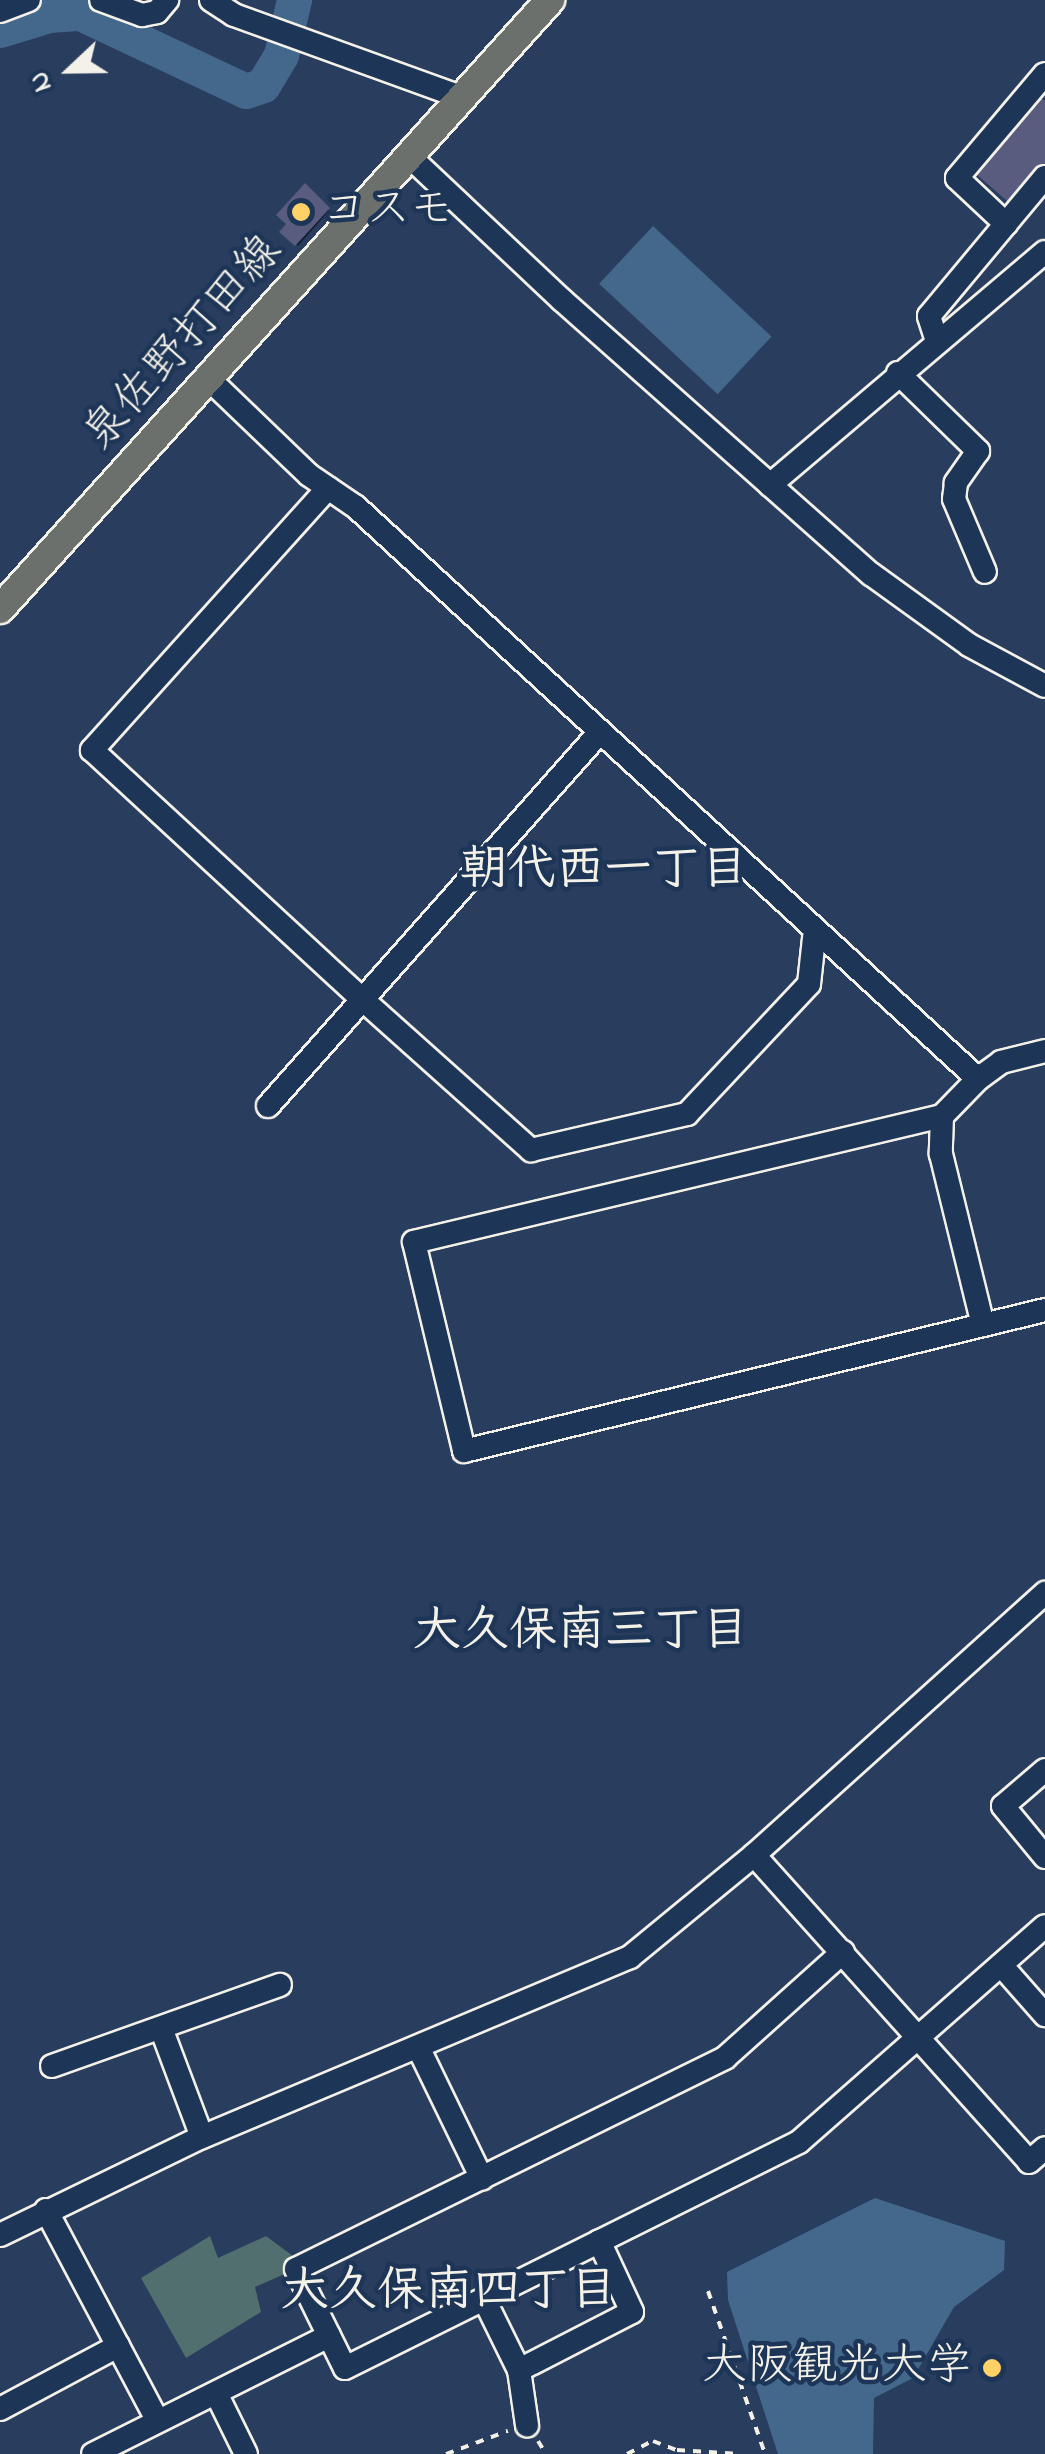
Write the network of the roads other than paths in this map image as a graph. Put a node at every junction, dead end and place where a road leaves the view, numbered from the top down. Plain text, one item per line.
1 (29, 0) edge
2 (101, 0) edge
3 (167, 0) edge
4 (211, 0) edge
5 (550, 0) edge
6 (0, 11) edge
7 (1045, 74) edge
8 (460, 97) junction
9 (409, 156) junction
10 (1045, 177) edge
11 (1006, 224) junction
12 (1043, 256) edge
13 (937, 342) junction
14 (898, 374) junction
15 (210, 380) junction
16 (770, 485) junction
17 (328, 488) junction
18 (985, 572) dead end
19 (0, 609) edge
20 (1045, 686) edge
21 (600, 732) junction
22 (814, 929) junction
23 (362, 998) junction
24 (1045, 1051) edge
25 (978, 1079) junction
26 (268, 1106) dead end
27 (942, 1116) junction
28 (1045, 1310) edge
29 (983, 1326) junction
30 (1045, 1593) edge
31 (1045, 1770) edge
32 (754, 1855) junction
33 (1045, 1857) edge
34 (1045, 1926) edge
35 (842, 1952) junction
36 (1001, 1965) junction
37 (280, 1985) dead end
38 (1045, 2015) edge
39 (160, 2028) junction
40 (918, 2038) junction
41 (419, 2048) junction
42 (52, 2066) dead end
43 (202, 2137) junction
44 (1045, 2148) edge
45 (482, 2179) junction
46 (46, 2210) junction
47 (0, 2234) edge
48 (599, 2242) junction
49 (484, 2299) junction
50 (329, 2336) junction
51 (118, 2346) junction
52 (519, 2370) junction
53 (216, 2393) junction
54 (0, 2409) edge
55 (156, 2420) junction
56 (527, 2425) road end
57 (93, 2454) edge
58 (246, 2454) edge

1 - 6 street
2 - 3 street
4 - 8 street
5 - 8 main road, 泉佐野打田線
7 - 11 street
8 - 9 main road, 泉佐野打田線
9 - 15 main road, 泉佐野打田線
9 - 16 street
10 - 11 street
11 - 13 street
12 - 13 street
13 - 14 street
14 - 16 street
14 - 18 street
15 - 17 street
15 - 19 main road, 泉佐野打田線
16 - 20 street
17 - 21 street
17 - 23 street
21 - 22 street
21 - 23 street
22 - 23 street
22 - 25 street
23 - 26 street
24 - 25 street
25 - 27 street
27 - 29 street
27 - 29 street
28 - 29 street
30 - 32 street
31 - 33 street
32 - 35 street
32 - 41 street
34 - 36 street
35 - 40 street
35 - 45 street
36 - 38 street
36 - 40 street
37 - 39 street
39 - 42 street
39 - 43 street
40 - 44 street
40 - 48 street
41 - 43 street
41 - 45 street
43 - 46 street
45 - 50 street
46 - 47 street
46 - 51 street
48 - 49 street
48 - 52 street
49 - 50 street
49 - 52 street
50 - 53 street
51 - 54 street
51 - 55 street
52 - 56 street
53 - 55 street
53 - 58 street
55 - 57 street

